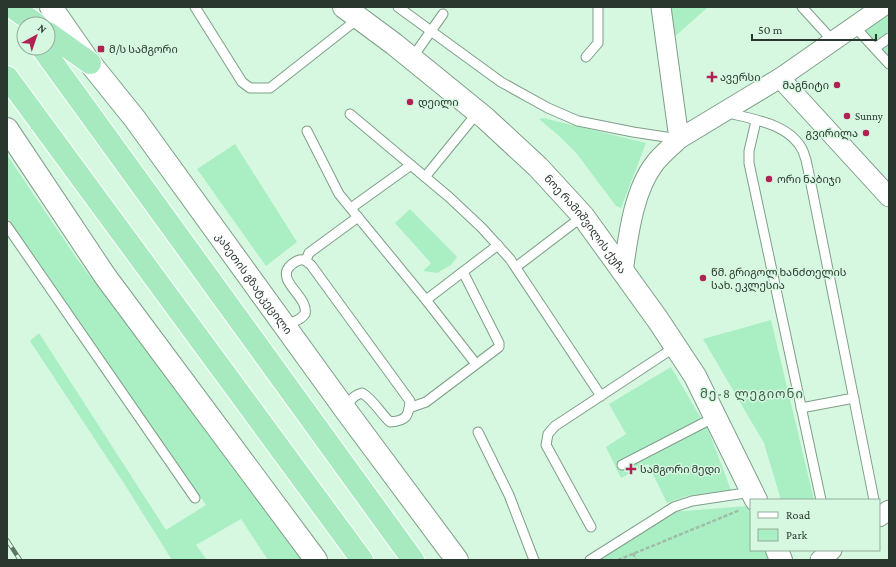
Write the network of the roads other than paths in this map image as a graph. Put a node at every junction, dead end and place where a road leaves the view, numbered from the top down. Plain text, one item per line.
1 (12, 7) edge
2 (51, 7) edge
3 (195, 7) edge
4 (398, 7) edge
5 (598, 7) edge
6 (661, 7) edge
7 (802, 7) edge
8 (882, 7) edge
9 (351, 12) edge
10 (443, 14) dead end
11 (18, 16) edge
12 (25, 16) edge
13 (854, 26) junction
14 (431, 31) junction
15 (889, 38) edge
16 (56, 39) edge
17 (833, 41) junction
18 (874, 48) junction
19 (48, 56) edge
20 (586, 57) dead end
21 (412, 58) junction
22 (90, 63) junction
23 (889, 64) edge
24 (7, 77) edge
25 (780, 78) junction
26 (7, 99) edge
27 (478, 112) junction
28 (723, 112) junction
29 (350, 114) dead end
30 (756, 121) junction
31 (7, 129) edge
32 (45, 130) junction
33 (307, 131) dead end
34 (679, 139) junction
35 (412, 165) junction
36 (425, 176) junction
37 (889, 197) edge
38 (351, 208) junction
39 (583, 216) junction
40 (358, 217) junction
41 (7, 226) edge
42 (498, 245) junction
43 (306, 260) junction
44 (516, 267) junction
45 (462, 272) junction
46 (623, 272) junction
47 (426, 300) junction
48 (280, 319) junction
49 (675, 347) junction
50 (476, 364) junction
51 (600, 396) junction
52 (854, 398) junction
53 (409, 408) junction
54 (801, 408) junction
55 (347, 412) junction
56 (716, 417) junction
57 (478, 432) dead end
58 (622, 464) dead end
59 (195, 498) dead end
60 (821, 499) edge
61 (874, 499) edge
62 (750, 500) edge
63 (889, 510) edge
64 (880, 516) edge
65 (591, 527) dead end
66 (831, 551) edge
67 (316, 560) edge
68 (362, 560) edge
69 (413, 560) edge
70 (457, 560) edge
71 (534, 560) edge
72 (590, 560) edge
73 (820, 560) edge

1 - 11 highway
1 - 12 highway
2 - 22 street, კახეთის გზატკეცილი
3 - 9 lane
4 - 14 lane
5 - 20 lane
6 - 34 street
7 - 17 lane
8 - 13 street
9 - 21 street, ნოე რამიშვილის ქუჩა
10 - 14 lane
13 - 17 street
13 - 18 lane
14 - 21 lane
14 - 34 lane
15 - 18 lane
16 - 22 highway
17 - 25 street
18 - 23 lane
19 - 69 highway
21 - 27 street, ნოე რამიშვილის ქუჩა
22 - 48 street, კახეთის გზატკეცილი
24 - 32 highway
25 - 28 street
25 - 37 street
26 - 32 highway
27 - 36 lane
27 - 39 street, ნოე რამიშვილის ქუჩა
28 - 30 lane
28 - 34 street
29 - 35 lane
30 - 52 lane
30 - 54 lane
31 - 67 street
32 - 68 highway
33 - 38 lane
34 - 46 street
35 - 36 lane
35 - 38 lane
36 - 42 lane
38 - 40 lane
39 - 44 lane
39 - 46 street, ნოე რამიშვილის ქუჩა
40 - 43 lane
40 - 47 lane
41 - 59 lane
42 - 44 lane
42 - 45 lane
43 - 48 lane
43 - 53 lane
44 - 51 lane
45 - 47 lane
45 - 50 lane
46 - 49 street, ნოე რამიშვილის ქუჩა
47 - 50 lane
48 - 55 street, კახეთის გზატკეცილი
49 - 51 lane
49 - 56 street, ნოე რამიშვილის ქუჩა
50 - 53 lane
51 - 65 lane
52 - 54 lane
52 - 61 lane
53 - 55 lane
54 - 60 lane
55 - 70 street, კახეთის გზატკეცილი
56 - 58 lane
56 - 62 street, ნოე რამიშვილის ქუჩა
57 - 71 lane
62 - 72 lane
63 - 64 street
66 - 73 street

